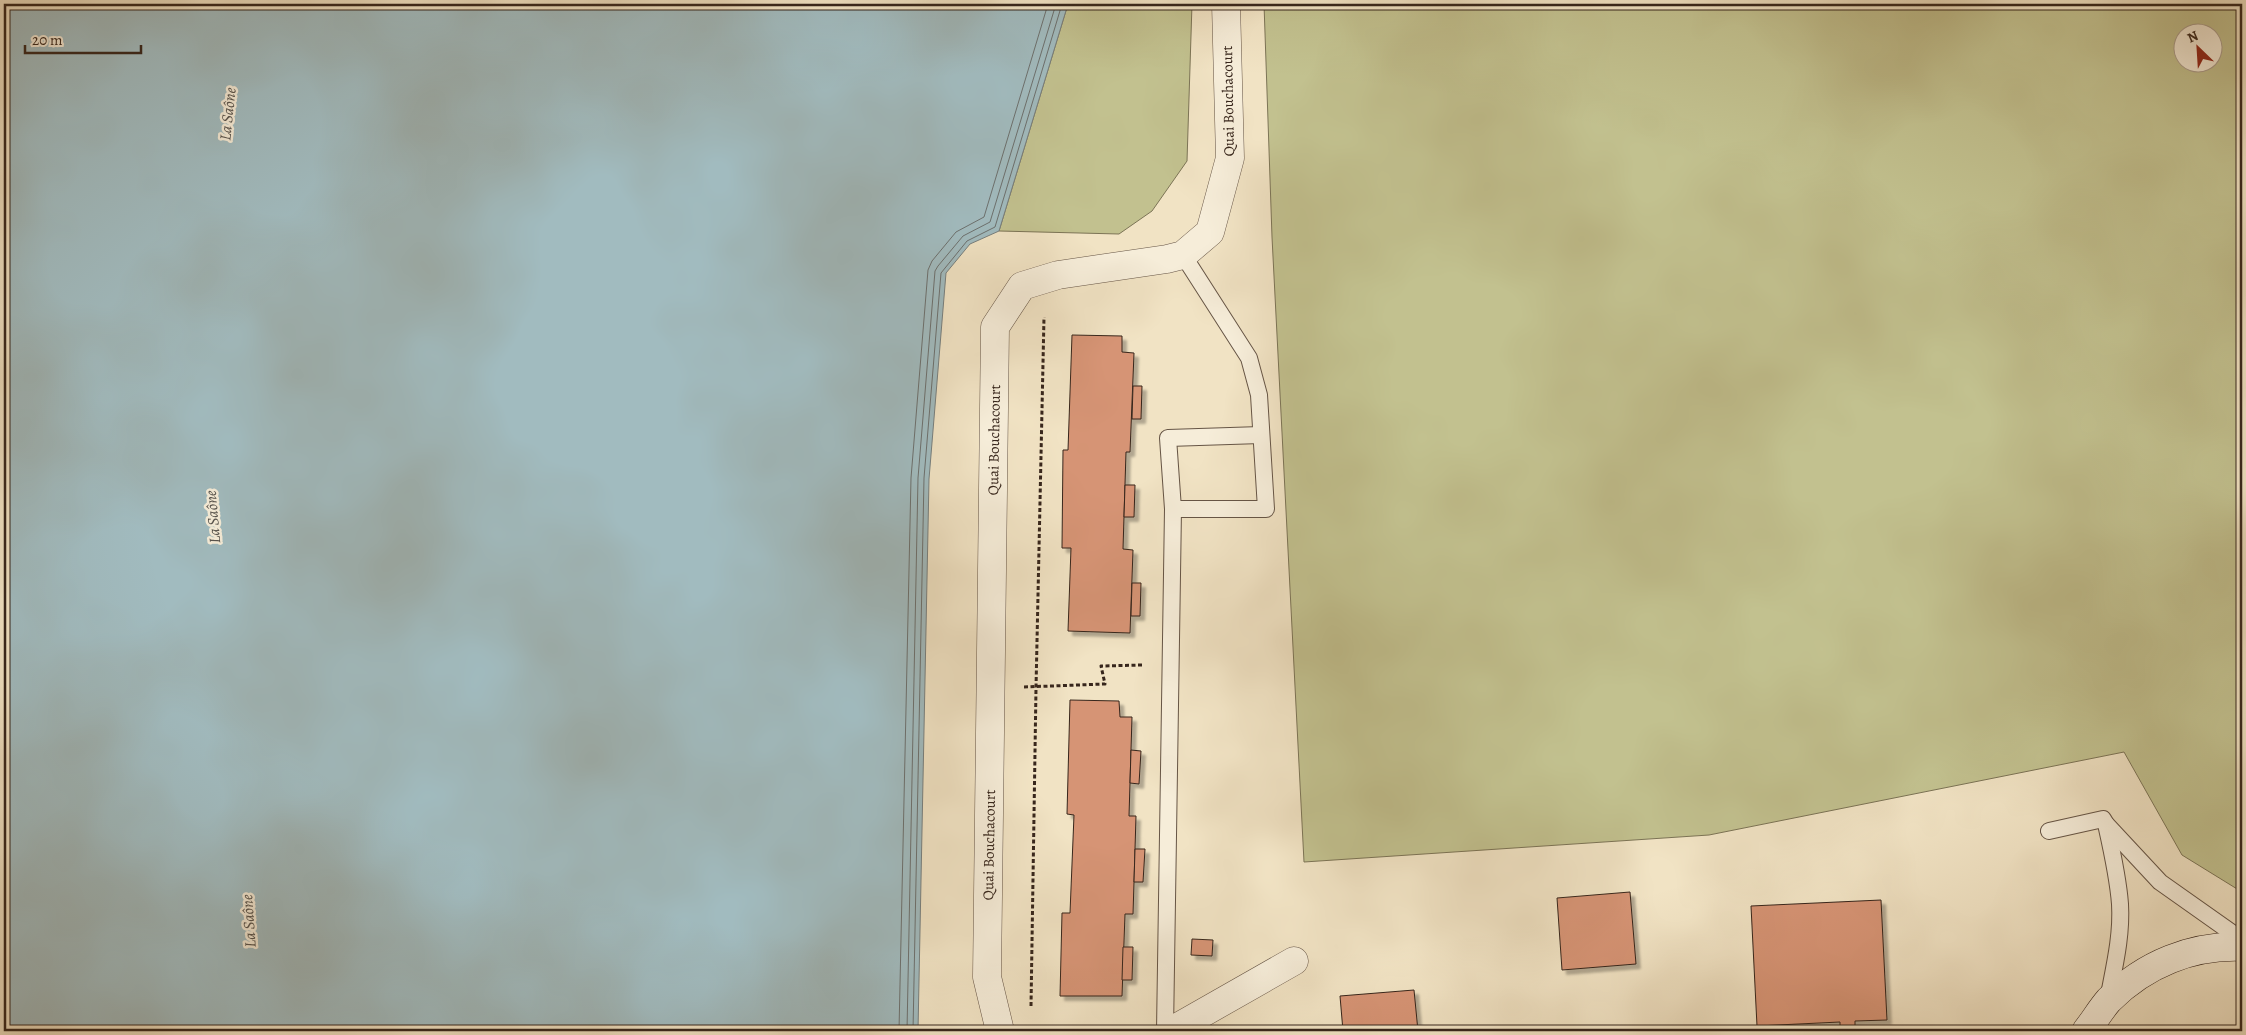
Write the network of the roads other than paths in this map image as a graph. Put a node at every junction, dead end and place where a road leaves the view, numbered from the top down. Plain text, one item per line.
1 (1226, 4) edge
2 (1182, 255) junction
3 (1261, 435) junction
4 (1173, 509) junction
5 (2106, 824) junction
6 (2049, 831) dead end
7 (2242, 940) edge
8 (2242, 947) edge
9 (1294, 961) dead end
10 (2108, 1001) junction
11 (1000, 1031) edge
12 (1165, 1031) edge
13 (1171, 1031) edge
14 (2086, 1031) edge

1 - 2 street, Quai Bouchacourt
2 - 3 lane
2 - 11 street, Quai Bouchacourt
3 - 4 lane
3 - 4 lane
4 - 12 lane
5 - 6 lane
5 - 7 lane
5 - 10 lane
8 - 10 street
9 - 13 street
10 - 14 street

